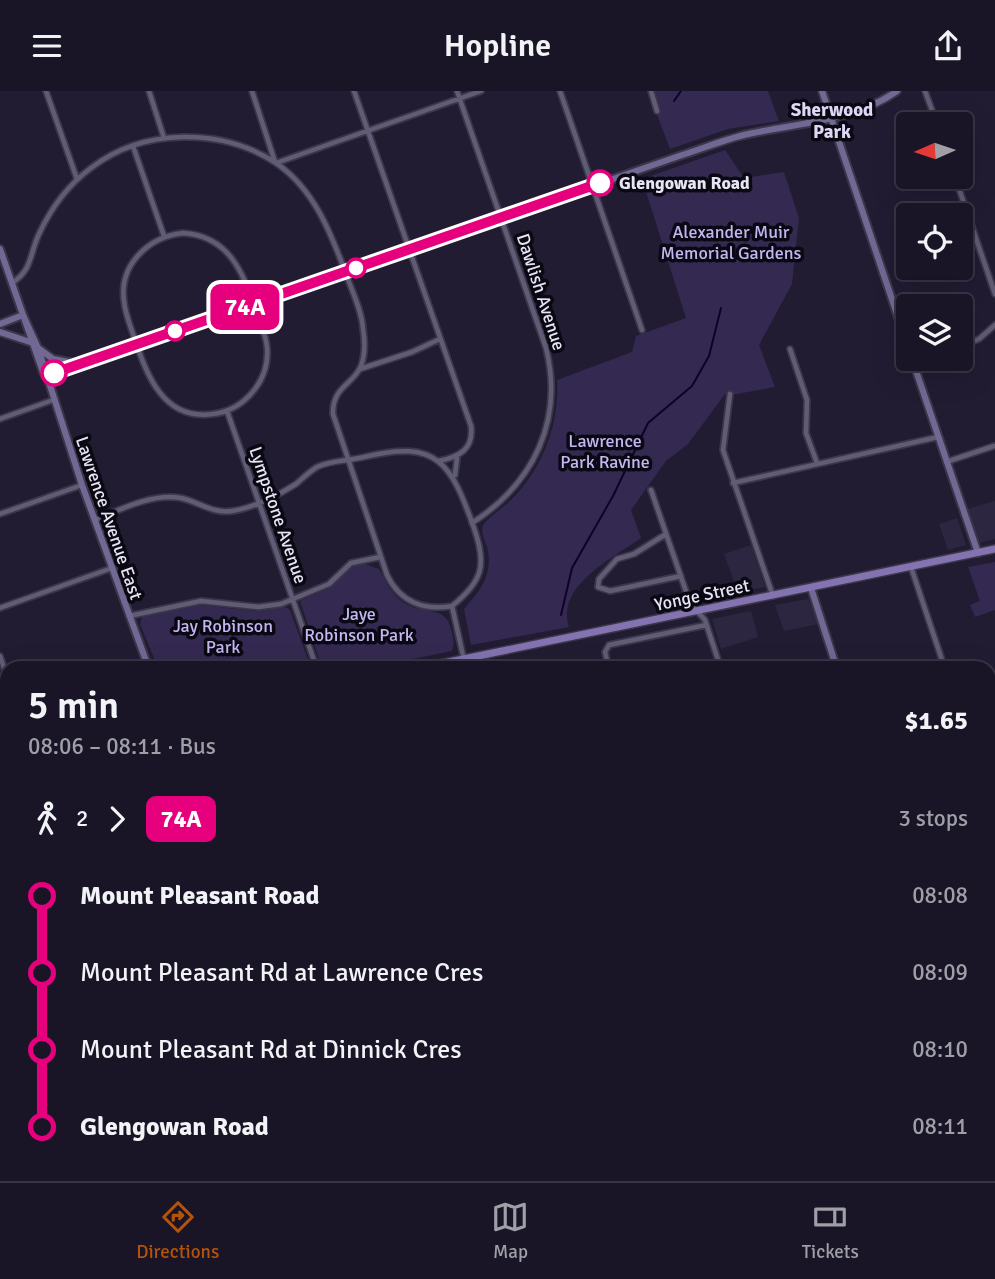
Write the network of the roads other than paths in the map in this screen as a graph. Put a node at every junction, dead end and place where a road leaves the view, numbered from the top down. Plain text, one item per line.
1 (46, 91) edge
2 (149, 91) edge
3 (252, 91) edge
4 (354, 91) edge
5 (457, 91) edge
6 (481, 91) edge
7 (560, 91) edge
8 (651, 91) edge
9 (822, 91) edge
10 (897, 91) edge
11 (925, 91) edge
12 (460, 98) junction
13 (657, 111) dead end
14 (933, 112) edge
15 (831, 118) junction
16 (368, 130) junction
17 (164, 138) junction
18 (133, 146) junction
19 (275, 163) junction
20 (77, 179) junction
21 (593, 185) junction
22 (959, 189) edge
23 (501, 218) junction
24 (164, 236) junction
25 (0, 249) edge
26 (410, 250) junction
27 (345, 272) junction
28 (12, 283) junction
29 (995, 295) edge
30 (254, 304) junction
31 (896, 311) edge
32 (23, 315) junction
33 (0, 324) edge
34 (995, 325) edge
35 (642, 330) dead end
36 (0, 332) edge
37 (440, 339) junction
38 (30, 342) junction
39 (973, 342) edge
40 (136, 344) junction
41 (38, 348) junction
42 (790, 349) dead end
43 (83, 362) junction
44 (360, 369) junction
45 (916, 371) edge
46 (45, 376) junction
47 (730, 394) dead end
48 (54, 400) junction
49 (227, 411) junction
50 (0, 419) edge
51 (938, 437) junction
52 (994, 446) edge
53 (457, 458) junction
54 (347, 461) junction
55 (439, 461) junction
56 (946, 462) junction
57 (817, 463) junction
58 (454, 476) junction
59 (733, 482) junction
60 (82, 485) junction
61 (651, 490) dead end
62 (259, 501) junction
63 (0, 514) edge
64 (95, 520) junction
65 (472, 523) junction
66 (666, 534) junction
67 (995, 549) edge
68 (978, 553) junction
69 (380, 557) junction
70 (911, 567) junction
71 (112, 568) junction
72 (681, 576) junction
73 (811, 588) junction
74 (773, 597) junction
75 (293, 599) junction
76 (452, 606) junction
77 (0, 608) edge
78 (698, 612) junction
79 (129, 616) junction
80 (706, 625) junction
81 (464, 658) junction
82 (146, 661) edge
83 (314, 661) edge
84 (451, 661) edge
85 (465, 661) edge
86 (607, 661) edge
87 (718, 661) edge
88 (834, 661) edge
89 (942, 661) edge

1 - 20 street
2 - 17 street
3 - 19 street
4 - 16 street
5 - 12 street, Dawlish Avenue
6 - 12 street
7 - 21 street
8 - 13 street
9 - 15 main road
10 - 15 main road
11 - 14 street
12 - 16 street
12 - 23 street, Dawlish Avenue
15 - 21 main road
15 - 31 main road
16 - 19 street
16 - 26 street
17 - 18 street
17 - 19 street
18 - 20 street
18 - 24 street
19 - 27 street
20 - 28 street
21 - 23 main road
21 - 35 street
22 - 29 street
23 - 26 main road
23 - 65 street, Dawlish Avenue
24 - 30 street
24 - 40 street
25 - 28 main road, Lawrence Avenue East
26 - 27 main road
26 - 37 street
27 - 30 main road
27 - 44 street
28 - 32 main road, Lawrence Avenue East
30 - 40 main road
30 - 49 street
32 - 33 main road
32 - 38 main road, Lawrence Avenue East
32 - 41 main road, Lawrence Avenue East
34 - 39 street
36 - 38 main road
37 - 44 street
37 - 53 street
38 - 46 main road, Lawrence Avenue East
40 - 43 main road
40 - 49 street
41 - 43 main road
41 - 46 main road, Lawrence Avenue East
42 - 57 street
43 - 46 main road
44 - 54 street
45 - 51 main road
46 - 48 main road, Lawrence Avenue East
47 - 59 street
48 - 50 street
48 - 60 main road, Lawrence Avenue East
49 - 62 street, Lympstone Avenue
51 - 56 main road
51 - 57 street
52 - 56 street
53 - 55 street
53 - 58 street
54 - 55 street
54 - 62 street
54 - 69 street
55 - 58 street
56 - 68 main road
57 - 59 street
58 - 65 street
59 - 74 street
60 - 63 street
60 - 64 main road, Lawrence Avenue East
61 - 66 street
62 - 64 street
62 - 75 street, Lympstone Avenue
64 - 71 main road, Lawrence Avenue East
65 - 76 street
66 - 72 street
66 - 72 street
67 - 68 main road, Yonge Street
68 - 70 main road, Yonge Street
69 - 75 street
69 - 76 street
70 - 73 main road, Yonge Street
70 - 89 street
71 - 77 street
71 - 79 main road, Lawrence Avenue East
72 - 78 street
73 - 74 main road, Yonge Street
73 - 88 main road
74 - 78 main road, Yonge Street
75 - 79 street
75 - 83 street, Lympstone Avenue
76 - 81 street
78 - 80 street
78 - 81 main road, Yonge Street
79 - 82 main road, Lawrence Avenue East
80 - 86 street
80 - 87 street
81 - 84 main road, Yonge Street
81 - 85 street

